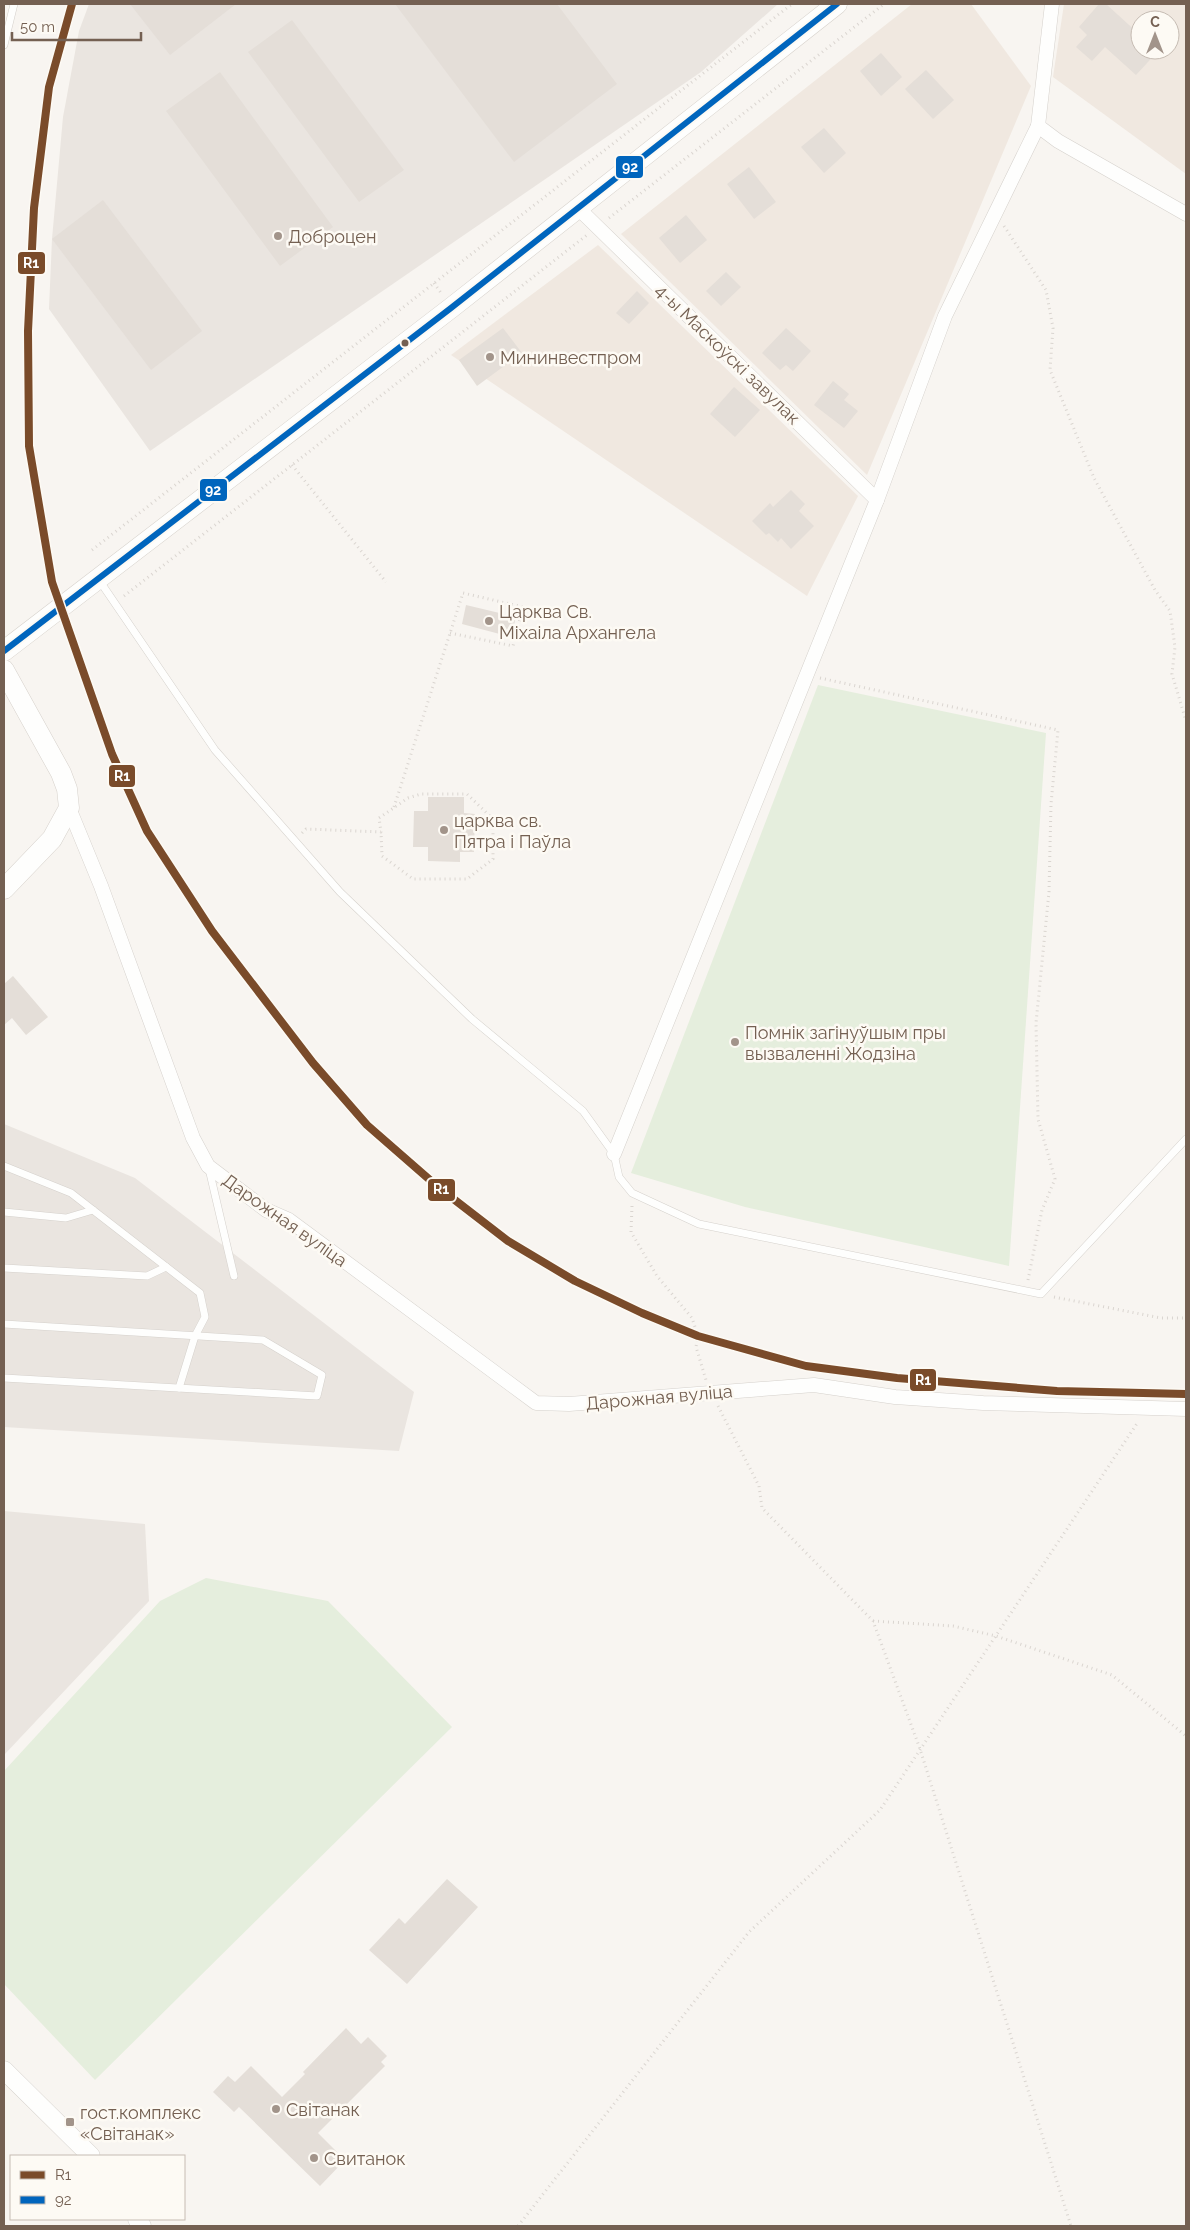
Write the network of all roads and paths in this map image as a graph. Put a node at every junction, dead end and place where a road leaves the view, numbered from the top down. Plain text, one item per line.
1 (14, 4) edge
2 (792, 4) edge
3 (837, 4) edge
4 (884, 4) edge
5 (1052, 4) edge
6 (4, 45) edge
7 (1038, 126) junction
8 (579, 209) junction
9 (996, 213) junction
10 (1186, 214) edge
11 (597, 227) junction
12 (292, 465) junction
13 (876, 500) junction
14 (92, 550) dead end
15 (98, 580) junction
16 (386, 582) dead end
17 (124, 596) dead end
18 (450, 633) junction
19 (4, 651) edge
20 (4, 670) edge
21 (806, 675) junction
22 (1186, 721) edge
23 (69, 808) junction
24 (394, 808) junction
25 (381, 832) junction
26 (294, 841) junction
27 (8, 880) edge
28 (1186, 1138) edge
29 (614, 1154) junction
30 (4, 1166) edge
31 (208, 1166) junction
32 (632, 1193) junction
33 (93, 1210) junction
34 (4, 1212) edge
35 (166, 1267) junction
36 (4, 1268) edge
37 (234, 1276) dead end
38 (1025, 1291) junction
39 (1041, 1294) junction
40 (1186, 1318) edge
41 (4, 1324) edge
42 (194, 1336) junction
43 (4, 1378) edge
44 (178, 1388) junction
45 (710, 1392) junction
46 (1147, 1408) junction
47 (1186, 1409) edge
48 (873, 1621) junction
49 (996, 1636) junction
50 (1186, 1736) edge
51 (920, 1749) junction
52 (4, 2070) edge
53 (90, 2155) edge
54 (518, 2226) edge
55 (1071, 2226) edge

1 - 6 lane
2 - 14 path
3 - 8 main road
4 - 11 path
5 - 7 street
7 - 9 street
7 - 10 street
8 - 11 street, 4-ы Маскоўскі завулак
8 - 15 main road
9 - 13 street
9 - 22 path
11 - 12 path
11 - 13 street, 4-ы Маскоўскі завулак
12 - 16 path
12 - 17 path
13 - 21 street
15 - 19 main road
15 - 26 lane
18 - 18 path
18 - 24 path
20 - 23 main road
21 - 29 street
21 - 38 path
23 - 27 main road
23 - 31 street
24 - 25 path
24 - 25 path
25 - 26 path
26 - 29 lane
28 - 39 lane
29 - 32 lane
30 - 33 lane
31 - 37 lane
31 - 45 street, Дарожная вуліца
32 - 38 lane
32 - 45 path
33 - 34 lane
33 - 35 lane
35 - 36 lane
35 - 42 lane
38 - 39 lane
39 - 40 path
41 - 42 lane
42 - 44 lane
42 - 44 lane
43 - 44 lane
45 - 46 street, Дарожная вуліца
45 - 48 path
46 - 47 street, Дарожная вуліца
46 - 49 path
48 - 49 path
48 - 51 path
49 - 50 path
49 - 51 path
51 - 54 path
51 - 55 path
52 - 53 street

